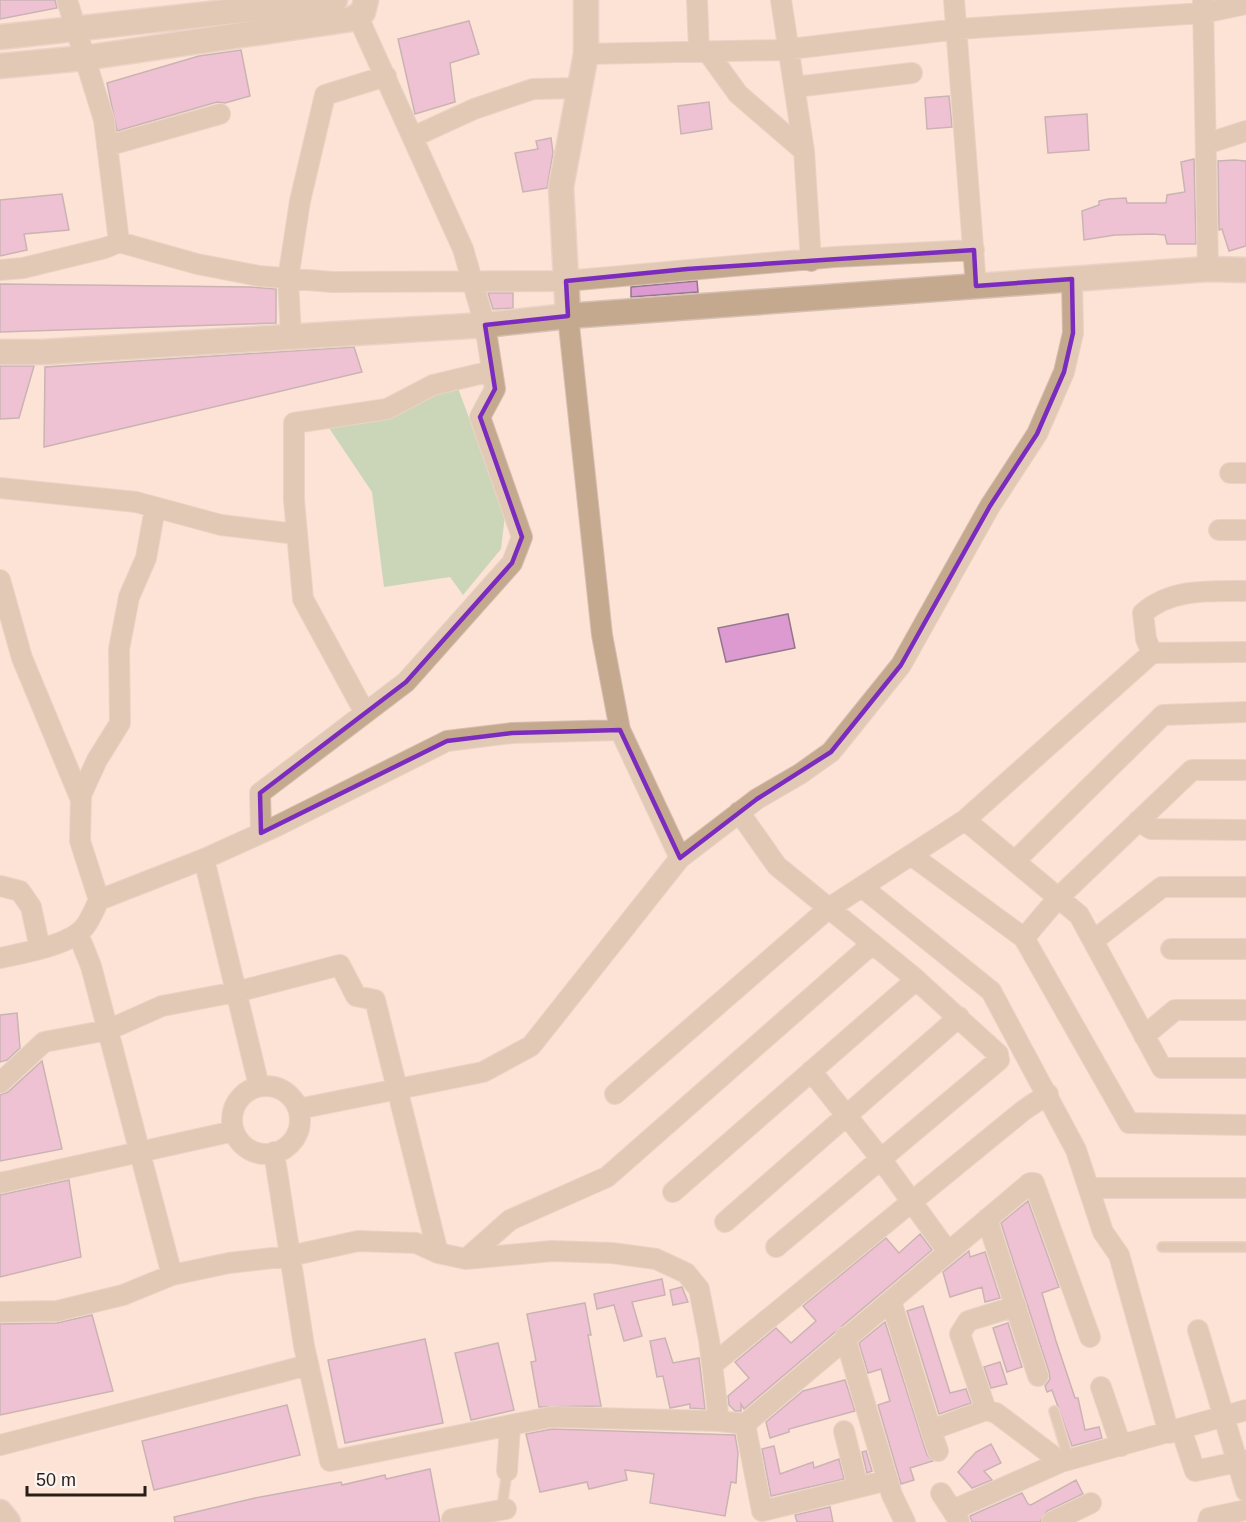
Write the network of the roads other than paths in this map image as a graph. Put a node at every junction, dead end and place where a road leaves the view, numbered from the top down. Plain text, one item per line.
1 (67, 0) edge
2 (335, 0) edge
3 (586, 0) edge
4 (697, 0) edge
5 (781, 0) edge
6 (954, 0) edge
7 (1246, 4) edge
8 (1203, 7) edge
9 (362, 9) edge
10 (75, 29) junction
11 (958, 29) junction
12 (0, 37) edge
13 (790, 49) junction
14 (703, 51) junction
15 (586, 54) junction
16 (84, 58) junction
17 (0, 66) edge
18 (912, 73) dead end
19 (386, 76) junction
20 (795, 87) junction
21 (580, 88) junction
22 (220, 114) dead end
23 (1246, 131) edge
24 (413, 137) junction
25 (1206, 144) junction
26 (107, 146) junction
27 (804, 151) junction
28 (119, 242) junction
29 (974, 250) junction
30 (811, 261) junction
31 (1208, 268) junction
32 (0, 270) edge
33 (1246, 270) edge
34 (288, 279) junction
35 (1072, 279) junction
36 (566, 280) junction
37 (473, 282) junction
38 (976, 286) junction
39 (567, 316) junction
40 (485, 325) junction
41 (291, 337) junction
42 (0, 352) edge
43 (492, 371) junction
44 (0, 488) edge
45 (155, 508) junction
46 (1219, 530) dead end
47 (1246, 530) edge
48 (296, 534) junction
49 (0, 580) edge
50 (1246, 591) edge
51 (1246, 652) edge
52 (1152, 653) junction
53 (1246, 712) edge
54 (365, 713) junction
55 (620, 730) junction
56 (1246, 770) edge
57 (81, 800) junction
58 (739, 812) junction
59 (965, 820) junction
60 (1138, 821) junction
61 (1246, 830) edge
62 (261, 833) junction
63 (911, 855) junction
64 (680, 858) junction
65 (204, 859) junction
66 (1015, 861) junction
67 (0, 886) edge
68 (862, 887) junction
69 (1246, 887) edge
70 (1058, 898) junction
71 (99, 900) junction
72 (829, 908) junction
73 (78, 934) junction
74 (1024, 938) junction
75 (1093, 941) junction
76 (872, 944) junction
77 (40, 949) junction
78 (1171, 949) dead end
79 (1246, 949) edge
80 (0, 958) edge
81 (916, 980) junction
82 (236, 992) junction
83 (1246, 1010) edge
84 (959, 1017) junction
85 (108, 1030) junction
86 (1144, 1036) junction
87 (1246, 1068) edge
88 (812, 1071) junction
89 (0, 1083) edge
90 (260, 1086) junction
91 (397, 1089) junction
92 (615, 1094) dead end
93 (1048, 1094) junction
94 (298, 1109) junction
95 (847, 1116) junction
96 (1246, 1125) edge
97 (234, 1131) junction
98 (140, 1152) junction
99 (274, 1152) junction
100 (881, 1159) junction
101 (0, 1183) edge
102 (1090, 1188) junction
103 (1246, 1188) edge
104 (673, 1192) dead end
105 (913, 1203) junction
106 (987, 1219) junction
107 (725, 1222) dead end
108 (1246, 1246) edge
109 (776, 1247) dead end
110 (1162, 1247) dead end
111 (948, 1252) junction
112 (438, 1253) junction
113 (290, 1256) junction
114 (466, 1259) junction
115 (172, 1275) junction
116 (891, 1301) junction
117 (1016, 1306) junction
118 (0, 1312) edge
119 (1197, 1330) dead end
120 (845, 1337) junction
121 (1090, 1337) dead end
122 (308, 1365) junction
123 (712, 1365) junction
124 (1038, 1376) dead end
125 (1101, 1387) dead end
126 (1246, 1410) edge
127 (991, 1412) junction
128 (1054, 1412) dead end
129 (1224, 1416) junction
130 (719, 1421) junction
131 (745, 1424) junction
132 (510, 1426) junction
133 (932, 1430) junction
134 (844, 1431) dead end
135 (1175, 1431) junction
136 (0, 1446) edge
137 (1121, 1446) junction
138 (938, 1451) dead end
139 (1065, 1461) junction
140 (1242, 1461) edge
141 (507, 1472) joint
142 (858, 1487) junction
143 (1246, 1491) edge
144 (941, 1493) dead end
145 (896, 1502) edge
146 (1090, 1503) dead end
147 (506, 1510) edge
148 (1246, 1510) edge
149 (0, 1512) edge
150 (956, 1516) edge
151 (757, 1517) edge
152 (8, 1522) edge
153 (453, 1522) edge
154 (1052, 1522) edge
155 (1209, 1522) edge

1 - 10 street
2 - 10 street
3 - 15 street
4 - 14 street
5 - 13 street
6 - 11 street
7 - 8 street
8 - 11 street
8 - 25 street
9 - 16 street
9 - 19 street
10 - 12 street
10 - 16 street
11 - 13 street
11 - 29 street
13 - 14 street
13 - 20 street
14 - 15 street
14 - 27 street
15 - 21 street
16 - 17 street
16 - 26 street
18 - 20 street
19 - 24 street
19 - 34 street
20 - 27 street
21 - 24 street
21 - 36 street
22 - 26 street
23 - 25 street
24 - 37 street
25 - 31 street
26 - 28 street
27 - 30 street
28 - 32 street
28 - 34 street
29 - 30 street
29 - 38 street
30 - 36 street
31 - 33 street
31 - 35 street
34 - 37 street
34 - 41 street
35 - 38 street
35 - 58 street
36 - 37 street
36 - 39 street
37 - 40 street
38 - 39 street
39 - 40 street
39 - 55 street
40 - 41 street
40 - 43 street
41 - 42 street
43 - 48 street
43 - 54 street
44 - 45 street
45 - 48 street
45 - 57 street
46 - 47 street
48 - 54 street
49 - 57 street
50 - 52 street
51 - 52 street
52 - 59 street
53 - 66 street
54 - 62 street
55 - 62 street
55 - 64 street
56 - 60 street
57 - 71 street
58 - 64 street
58 - 72 street
59 - 63 street
59 - 66 street
60 - 61 street
60 - 70 street
62 - 65 street
63 - 68 street
63 - 74 street
64 - 91 street
65 - 71 street
65 - 82 street
66 - 70 street
67 - 77 street
68 - 72 street
68 - 93 street
69 - 75 street
70 - 74 street
70 - 75 street
71 - 73 street
72 - 76 street
72 - 92 street
73 - 77 street
73 - 85 street
74 - 96 street
75 - 86 street
76 - 81 street
76 - 114 street
77 - 80 street
78 - 79 street
81 - 84 street
81 - 88 street
82 - 85 street
82 - 90 street
82 - 91 street
83 - 86 street
84 - 95 street
84 - 100 street
85 - 89 street
85 - 98 street
86 - 87 street
88 - 95 street
88 - 104 street
90 - 94 street
90 - 97 street
91 - 94 street
91 - 112 street
93 - 102 street
93 - 105 street
94 - 99 street
95 - 100 street
95 - 107 street
97 - 98 street
97 - 99 street
98 - 101 street
98 - 115 street
99 - 113 street
100 - 105 street
100 - 109 street
102 - 103 street
102 - 135 street
105 - 111 street
105 - 123 street
106 - 111 street
106 - 117 street
106 - 121 street
108 - 110 lane
111 - 116 street
112 - 113 street
112 - 114 street
113 - 115 street
113 - 122 street
114 - 123 street
115 - 118 street
116 - 120 street
116 - 133 street
117 - 124 street
117 - 127 street
119 - 129 street
120 - 131 street
120 - 145 street
122 - 132 street
122 - 136 street
123 - 130 street
125 - 137 street
126 - 129 street
127 - 133 street
127 - 139 street
128 - 139 lane
129 - 135 street
129 - 140 street
130 - 131 street
130 - 132 street
131 - 151 street
132 - 141 street
133 - 138 street
134 - 142 street
135 - 137 street
135 - 140 street
137 - 139 street
139 - 150 street
140 - 143 street
141 - 147 lane
142 - 145 street
142 - 151 street
144 - 150 street
146 - 154 street
147 - 153 street
148 - 155 street
149 - 152 street

